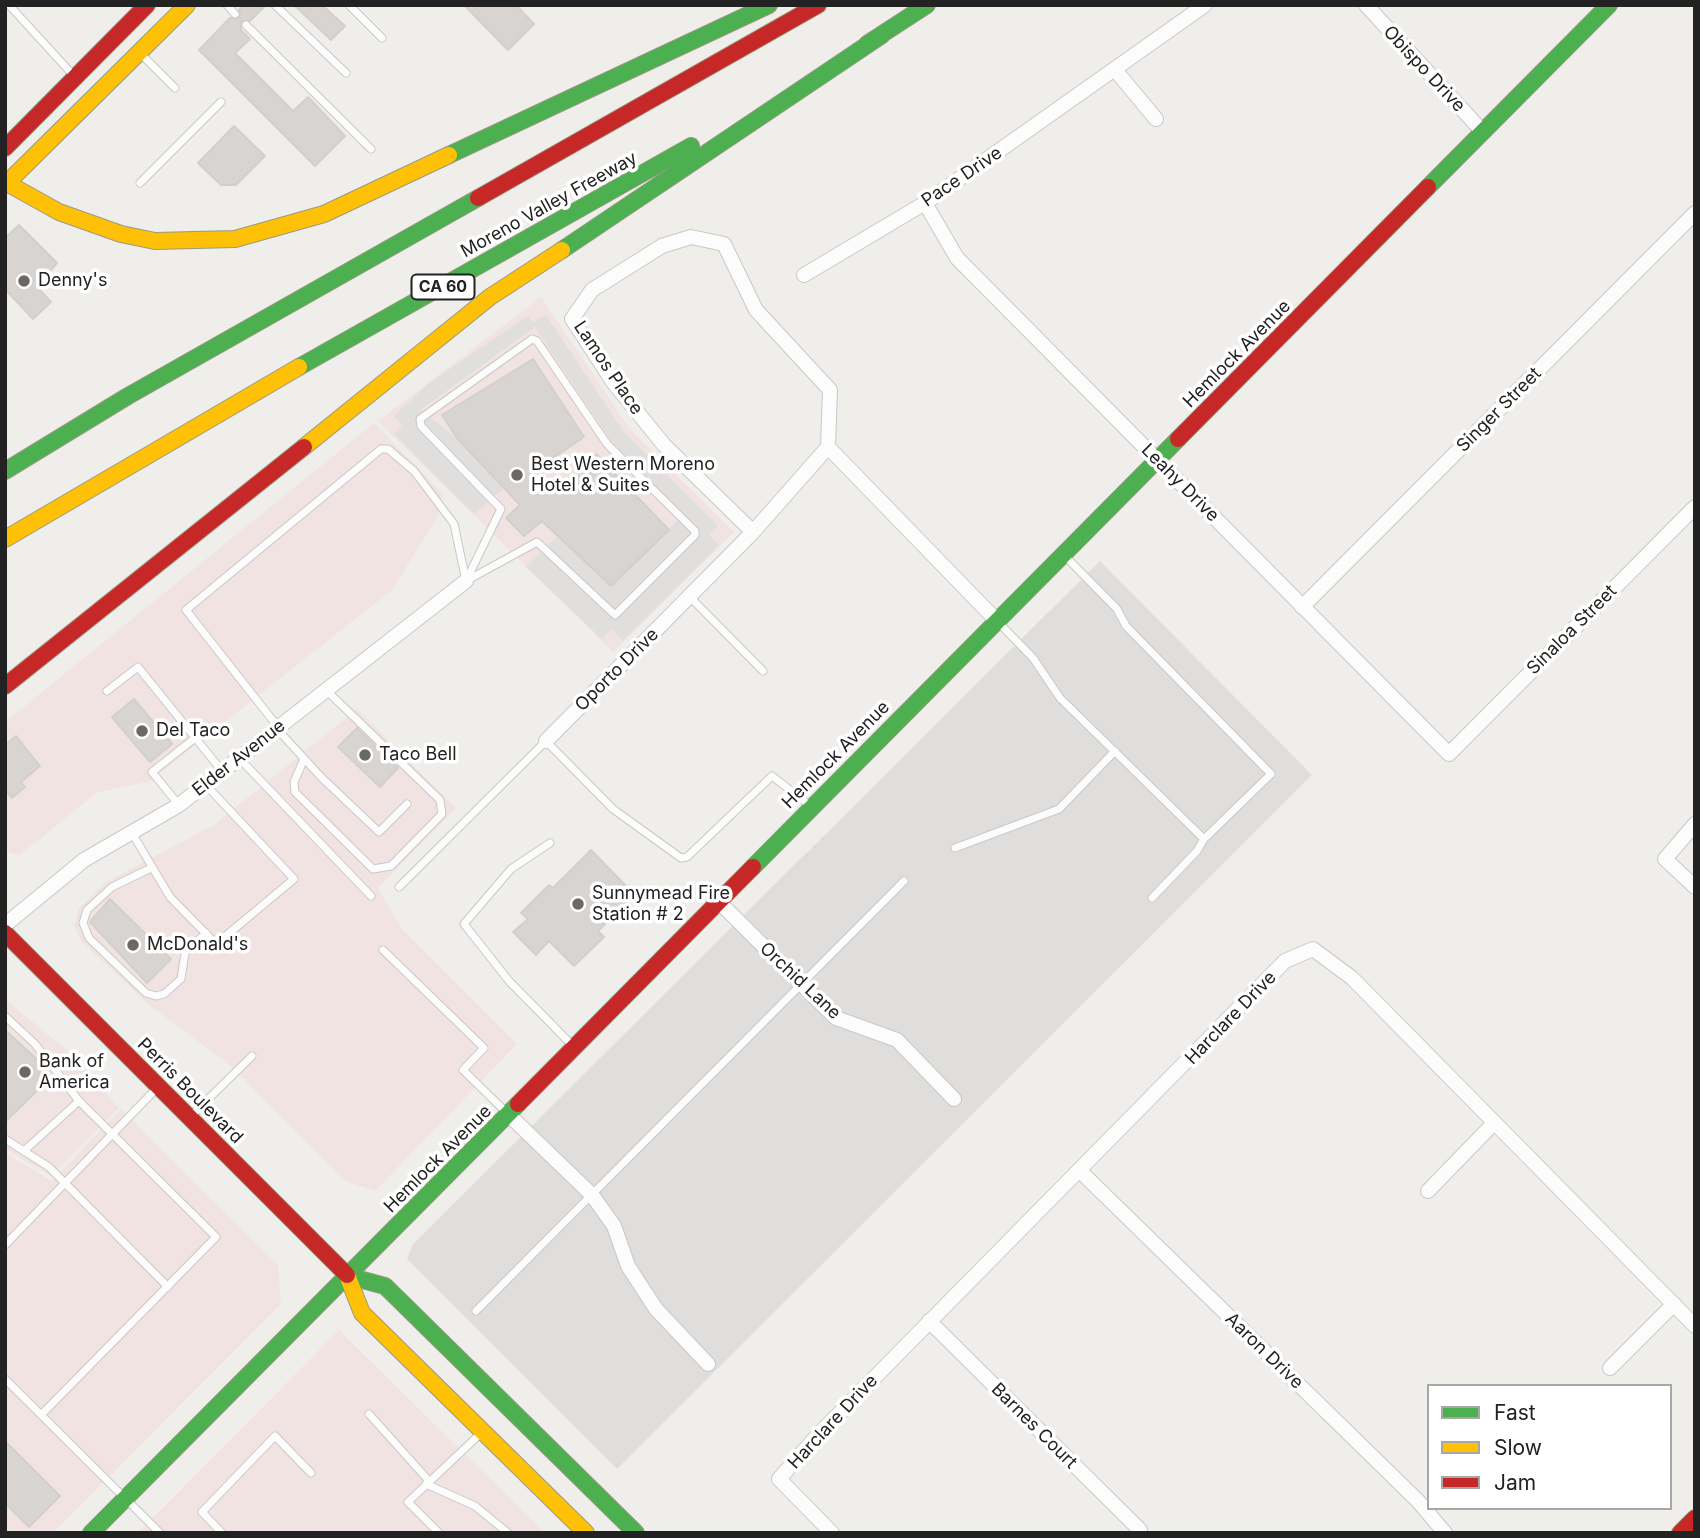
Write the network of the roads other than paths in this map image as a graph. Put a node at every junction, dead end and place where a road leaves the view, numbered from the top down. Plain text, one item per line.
1 (9, 5) edge
2 (147, 5) edge
3 (166, 5) edge
4 (187, 5) edge
5 (227, 5) edge
6 (275, 5) edge
7 (349, 5) edge
8 (769, 5) edge
9 (818, 5) edge
10 (927, 5) edge
11 (1205, 5) edge
12 (1366, 5) edge
13 (1609, 5) edge
14 (235, 14) dead end
15 (246, 25) dead end
16 (882, 35) junction
17 (382, 38) dead end
18 (139, 52) junction
19 (1116, 71) junction
20 (346, 73) dead end
21 (74, 77) junction
22 (175, 88) dead end
23 (221, 102) dead end
24 (1156, 119) dead end
25 (1483, 132) junction
26 (5, 148) edge
27 (371, 149) dead end
28 (6, 183) edge
29 (140, 183) dead end
30 (925, 203) junction
31 (1695, 213) edge
32 (804, 275) dead end
33 (828, 447) junction
34 (1159, 461) junction
35 (5, 471) edge
36 (1695, 507) edge
37 (753, 532) junction
38 (5, 539) edge
39 (1064, 554) junction
40 (466, 581) junction
41 (690, 597) junction
42 (1302, 607) junction
43 (998, 621) junction
44 (763, 671) dead end
45 (5, 686) edge
46 (107, 691) dead end
47 (326, 691) junction
48 (278, 728) junction
49 (195, 738) junction
50 (546, 741) junction
51 (1115, 751) junction
52 (1449, 754) joint
53 (239, 758) junction
54 (304, 759) junction
55 (222, 771) junction
56 (205, 785) junction
57 (407, 804) dead end
58 (179, 805) junction
59 (812, 807) junction
60 (1695, 824) edge
61 (131, 832) junction
62 (1204, 839) junction
63 (550, 843) dead end
64 (954, 848) dead end
65 (151, 868) junction
66 (904, 881) dead end
67 (399, 887) dead end
68 (1695, 887) edge
69 (370, 895) dead end
70 (1152, 898) dead end
71 (718, 901) junction
72 (5, 925) edge
73 (5, 933) edge
74 (206, 933) junction
75 (383, 950) dead end
76 (800, 984) junction
77 (5, 1016) edge
78 (575, 1048) junction
79 (252, 1056) dead end
80 (158, 1087) junction
81 (954, 1099) dead end
82 (79, 1101) junction
83 (509, 1115) junction
84 (189, 1118) junction
85 (1493, 1124) junction
86 (113, 1135) junction
87 (5, 1139) edge
88 (25, 1150) junction
89 (1080, 1171) junction
90 (65, 1185) junction
91 (1428, 1191) dead end
92 (592, 1195) junction
93 (5, 1245) edge
94 (348, 1276) junction
95 (168, 1287) junction
96 (1674, 1304) junction
97 (476, 1311) dead end
98 (929, 1321) junction
99 (1695, 1326) edge
100 (708, 1364) dead end
101 (1610, 1368) dead end
102 (5, 1379) edge
103 (42, 1414) junction
104 (369, 1414) dead end
105 (482, 1432) junction
106 (311, 1472) dead end
107 (427, 1482) junction
108 (126, 1498) junction
109 (1695, 1518) edge
110 (1140, 1530) dead end
111 (91, 1533) edge
112 (160, 1533) edge
113 (222, 1533) edge
114 (439, 1533) edge
115 (508, 1533) edge
116 (586, 1533) edge
117 (636, 1533) edge
118 (832, 1533) edge
119 (1445, 1533) edge
120 (1680, 1533) edge

1 - 21 lane
2 - 21 main road
3 - 18 main road
4 - 18 main road
5 - 14 lane
6 - 20 lane
7 - 17 lane
8 - 28 main road
9 - 35 main road
10 - 16 main road, Moreno Valley Freeway / CA 60
11 - 19 street, Pace Drive
12 - 25 street, Obispo Drive
13 - 25 main road, Hemlock Avenue
15 - 27 lane
16 - 38 main road, Moreno Valley Freeway / CA 60
16 - 45 main road
18 - 22 lane
18 - 28 main road
19 - 24 street
19 - 30 street, Pace Drive
21 - 26 main road
23 - 29 lane
25 - 34 main road, Hemlock Avenue
30 - 32 street, Pace Drive
30 - 34 street, Leahy Drive
31 - 42 street, Singer Street
33 - 37 street, Oporto Drive
33 - 37 street, Lamos Place
33 - 43 street
34 - 39 main road, Hemlock Avenue
34 - 42 street, Leahy Drive
36 - 52 street, Sinaloa Street
37 - 41 street, Oporto Drive
39 - 43 main road, Hemlock Avenue
39 - 62 lane
40 - 40 lane
40 - 47 street, Elder Avenue
40 - 48 lane
41 - 44 lane
41 - 50 street, Oporto Drive
42 - 52 street, Leahy Drive
43 - 51 lane
43 - 59 main road, Hemlock Avenue
46 - 49 lane
47 - 48 street, Elder Avenue
47 - 54 lane
48 - 53 street, Elder Avenue
48 - 54 lane
49 - 55 lane
49 - 58 lane
50 - 59 lane
50 - 67 lane, Oporto Drive
51 - 62 lane
51 - 64 lane
53 - 55 street, Elder Avenue
53 - 69 lane
54 - 57 lane
55 - 56 street, Elder Avenue
56 - 58 street, Elder Avenue
56 - 74 lane
58 - 61 street, Elder Avenue
59 - 71 main road, Hemlock Avenue
60 - 68 street
61 - 65 lane
61 - 72 street, Elder Avenue
62 - 70 lane
63 - 78 lane
65 - 74 lane
65 - 74 lane
66 - 76 lane
71 - 76 street, Orchid Lane
71 - 78 main road, Hemlock Avenue
73 - 80 main road, Perris Boulevard
75 - 83 lane
76 - 81 street, Orchid Lane
76 - 92 lane
77 - 82 lane
78 - 83 main road, Hemlock Avenue
79 - 84 lane
80 - 84 main road, Perris Boulevard
80 - 86 lane
82 - 86 lane
82 - 88 lane
83 - 92 street
83 - 94 main road, Hemlock Avenue
84 - 94 main road, Perris Boulevard
85 - 89 street, Harclare Drive
85 - 91 street
85 - 96 street, Harclare Drive
86 - 90 lane
86 - 95 lane
87 - 88 lane
88 - 90 lane
89 - 98 street, Harclare Drive
89 - 119 street, Aaron Drive
90 - 93 lane
90 - 95 lane
92 - 97 lane
92 - 100 street
94 - 105 main road, Perris Boulevard
94 - 108 main road, Hemlock Avenue
94 - 117 main road, Perris Boulevard
95 - 103 lane
96 - 99 street, Harclare Drive
96 - 101 street
98 - 110 street, Barnes Court
98 - 118 street, Harclare Drive
102 - 103 lane
103 - 108 lane
104 - 107 lane
105 - 107 lane
105 - 116 main road, Perris Boulevard
106 - 113 lane
107 - 114 lane
107 - 115 lane
108 - 111 main road, Hemlock Avenue
108 - 112 lane
109 - 120 main road

